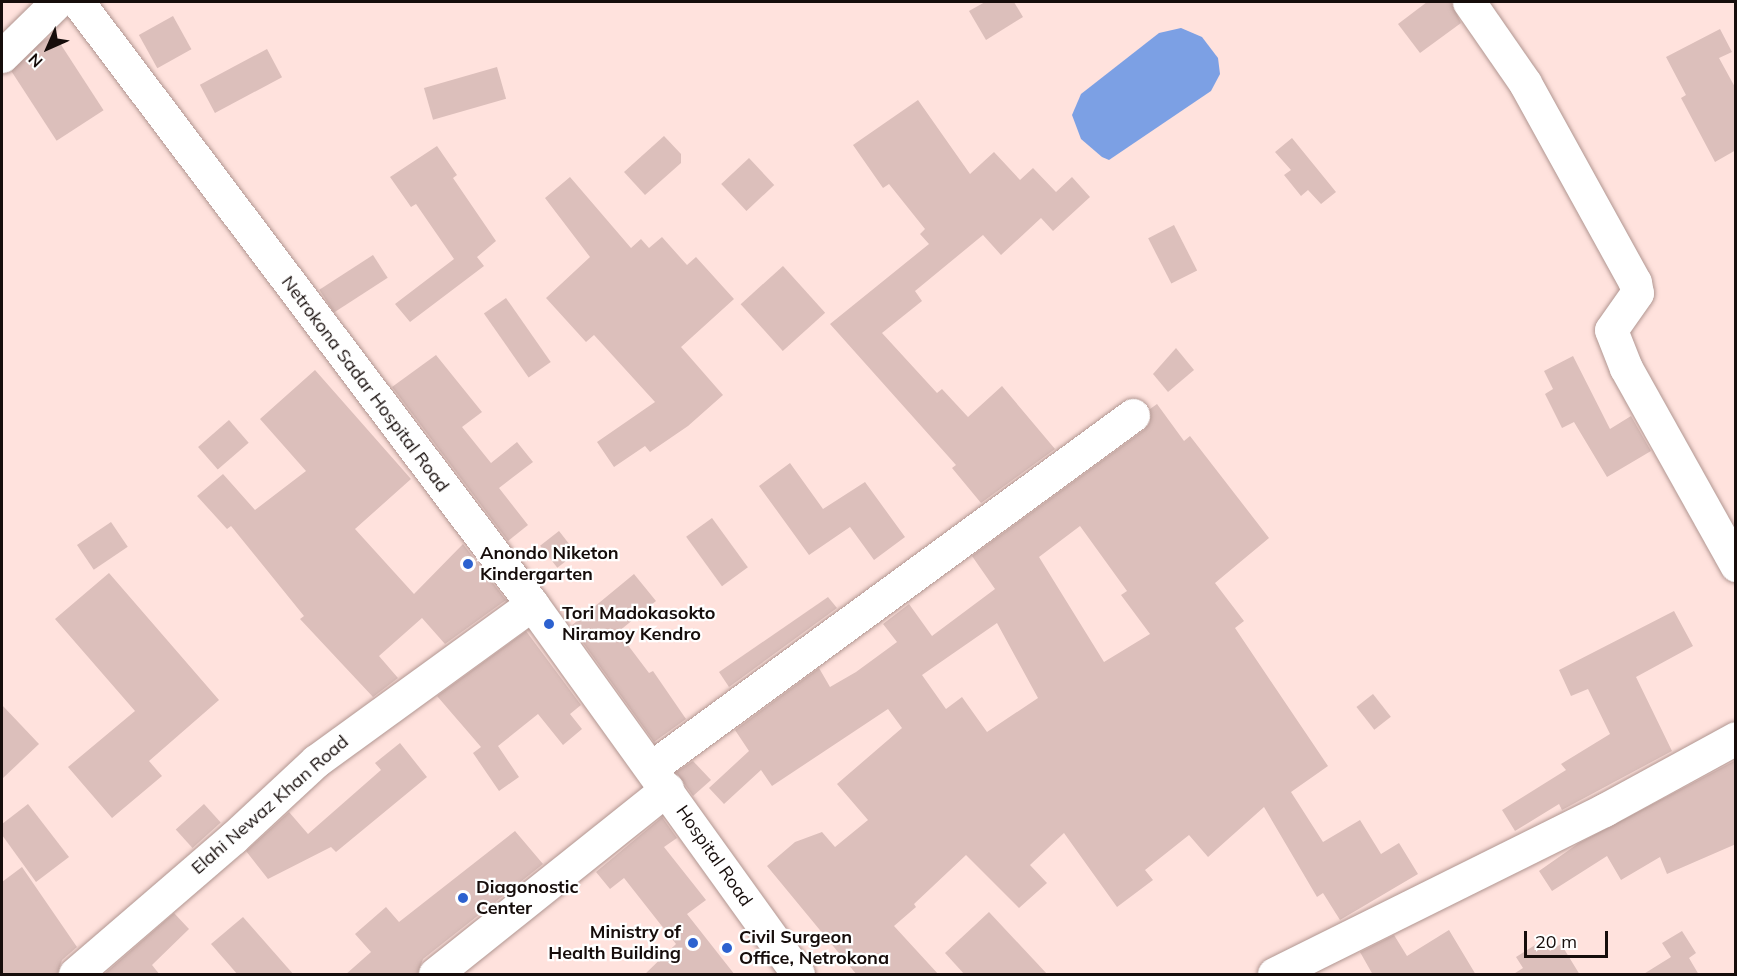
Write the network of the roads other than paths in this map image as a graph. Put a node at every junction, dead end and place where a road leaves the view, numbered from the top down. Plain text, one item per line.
1 (57, 2) edge
2 (78, 2) edge
3 (1469, 2) edge
4 (2, 56) edge
5 (1133, 415) dead end
6 (1736, 566) edge
7 (532, 604) junction
8 (1736, 738) edge
9 (659, 778) junction
10 (75, 975) edge
11 (435, 975) edge
12 (798, 975) edge
13 (1274, 975) edge

1 - 4 street
2 - 7 street, Netrokona Sadar Hospital Road
3 - 6 street
5 - 9 street
7 - 9 street, Netrokona Sadar Hospital Road
7 - 10 street, Elahi Newaz Khan Road
8 - 13 street
9 - 11 street
9 - 12 street, Hospital Road

